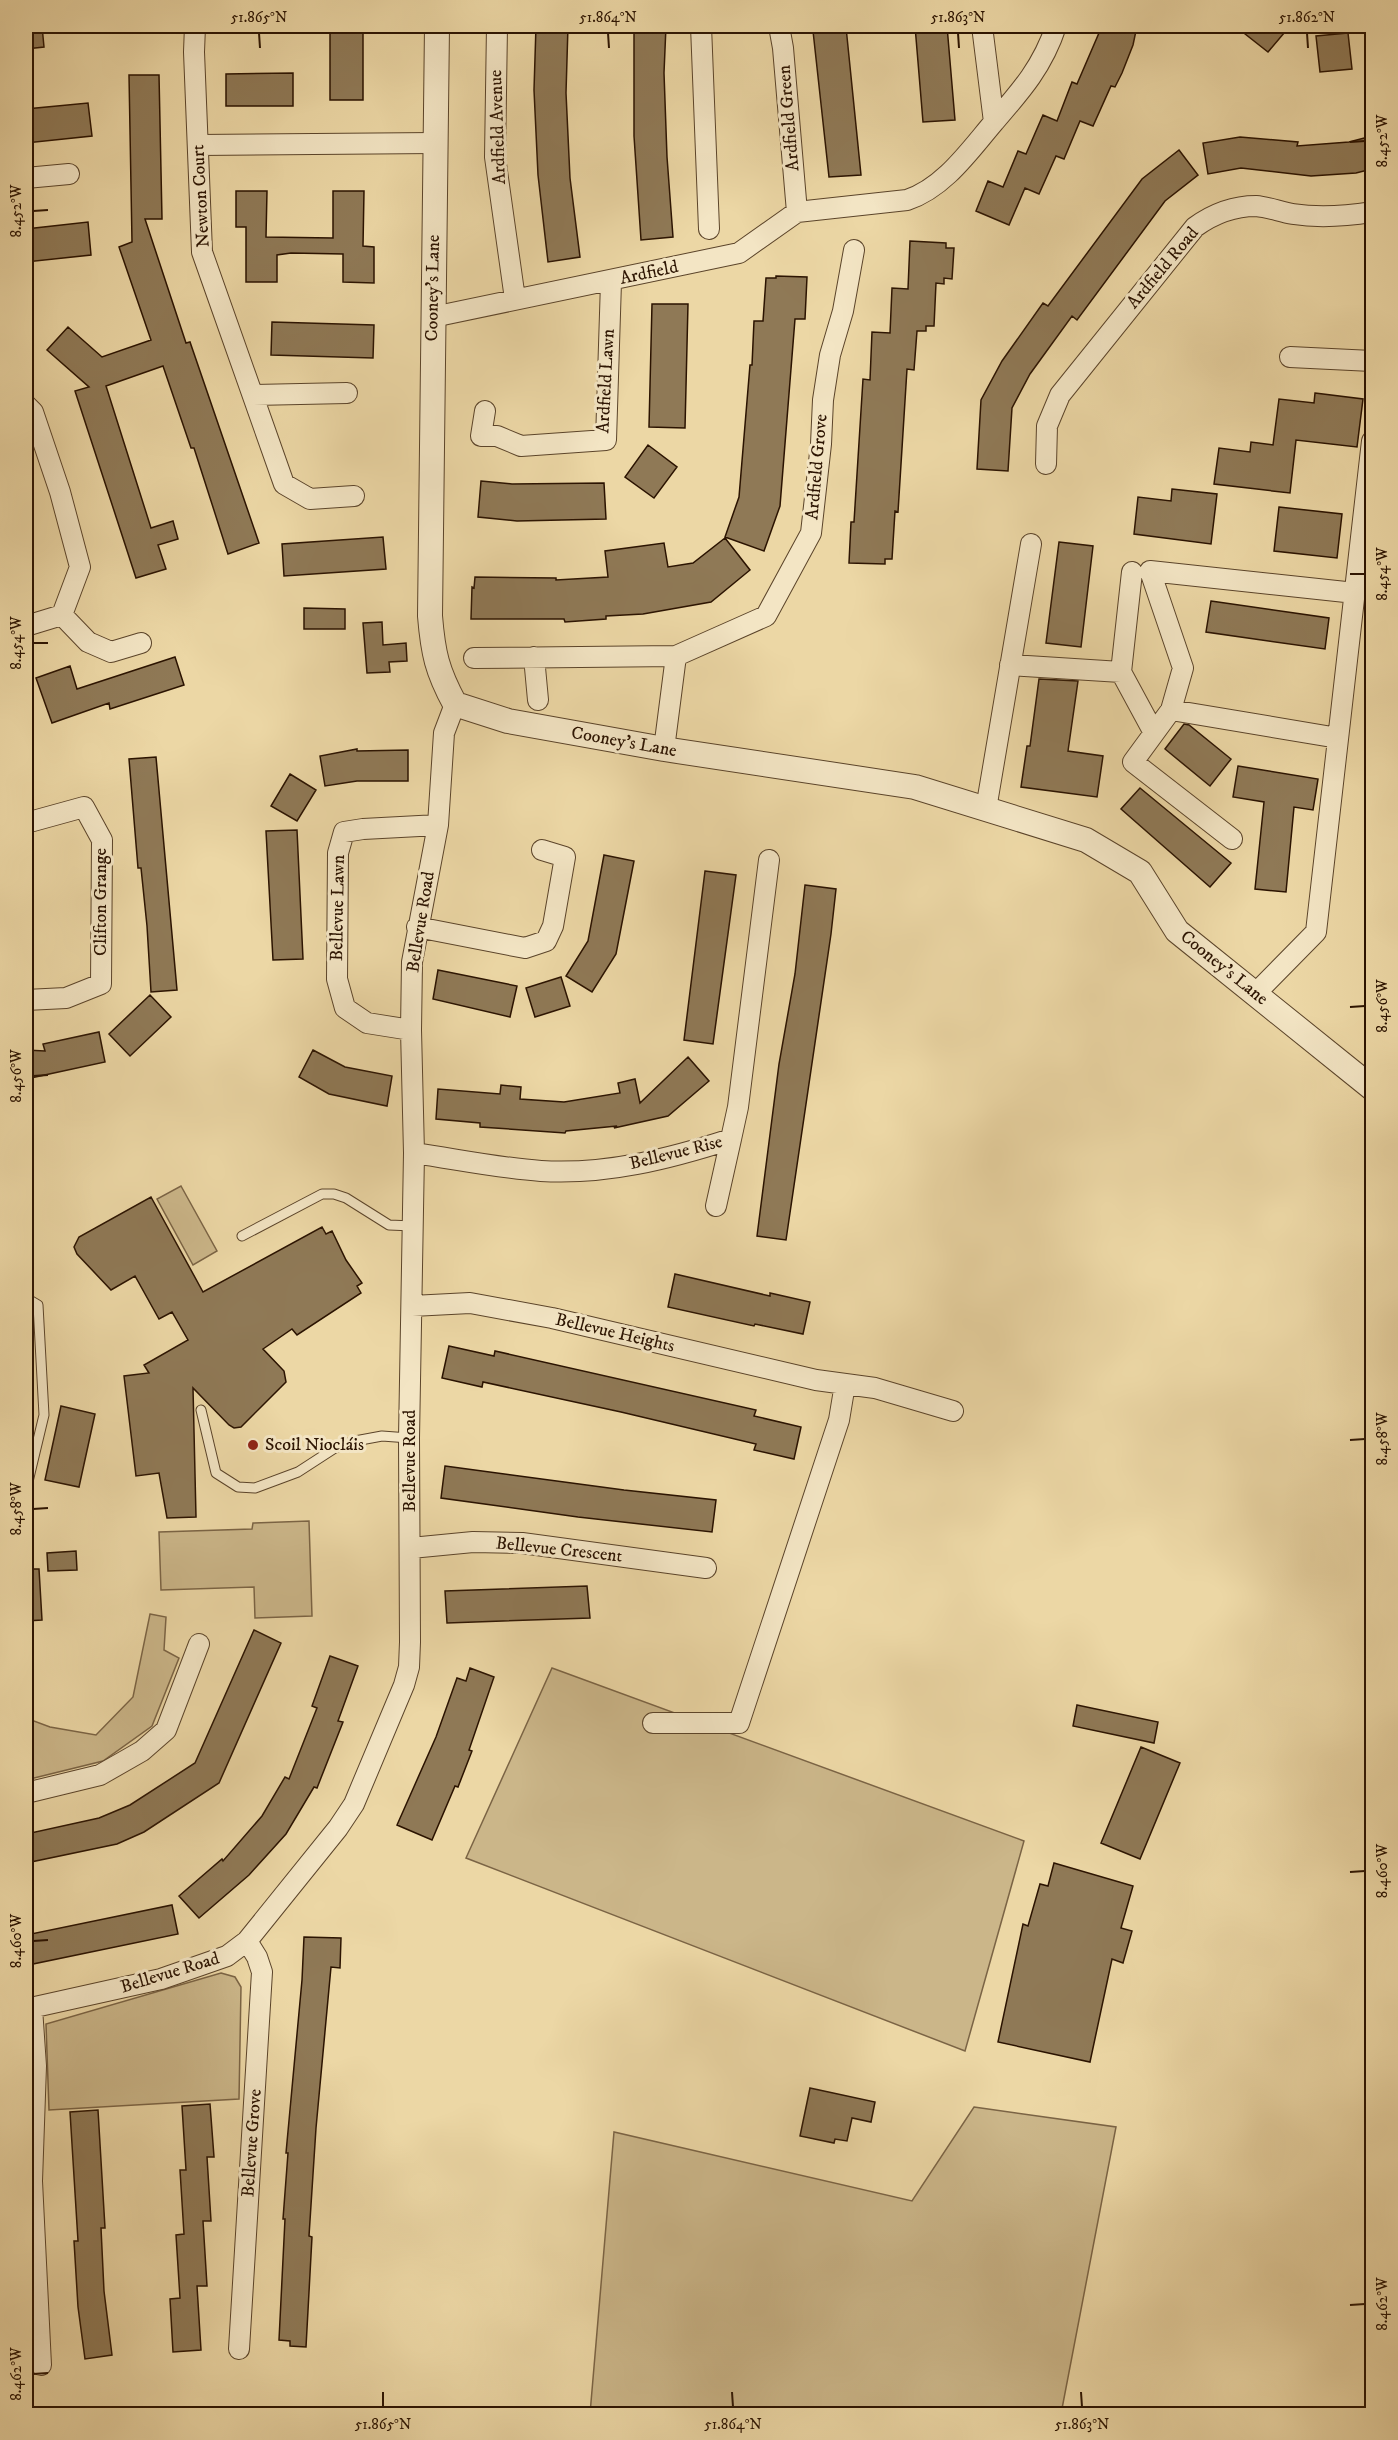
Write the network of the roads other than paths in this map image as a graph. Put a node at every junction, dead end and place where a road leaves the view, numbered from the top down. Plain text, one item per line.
1 (195, 26) edge
2 (437, 26) edge
3 (497, 26) edge
4 (701, 26) edge
5 (779, 26) edge
6 (982, 26) edge
7 (1056, 26) edge
8 (994, 122) junction
9 (435, 143) junction
10 (198, 145) junction
11 (69, 174) dead end
12 (26, 178) edge
13 (797, 212) junction
14 (1372, 212) edge
15 (708, 230) dead end
16 (854, 250) dead end
17 (611, 282) junction
18 (516, 300) junction
19 (433, 316) junction
20 (1290, 357) dead end
21 (1372, 361) edge
22 (347, 393) dead end
23 (253, 395) junction
24 (26, 405) edge
25 (485, 411) dead end
26 (1372, 441) edge
27 (1046, 464) dead end
28 (354, 496) dead end
29 (1031, 544) dead end
30 (1132, 572) dead end
31 (1355, 593) junction
32 (62, 615) junction
33 (26, 626) edge
34 (141, 643) dead end
35 (676, 656) junction
36 (534, 657) junction
37 (474, 658) dead end
38 (1010, 665) junction
39 (1121, 672) junction
40 (538, 700) dead end
41 (455, 704) junction
42 (1171, 710) junction
43 (1154, 733) junction
44 (1338, 738) junction
45 (664, 749) junction
46 (986, 809) junction
47 (26, 823) edge
48 (438, 825) junction
49 (1232, 839) dead end
50 (542, 850) dead end
51 (770, 860) dead end
52 (417, 927) junction
53 (1255, 994) junction
54 (26, 1000) edge
55 (411, 1030) junction
56 (1372, 1088) edge
57 (731, 1139) junction
58 (414, 1153) junction
59 (716, 1206) dead end
60 (413, 1226) junction
61 (242, 1236) dead end
62 (26, 1298) edge
63 (412, 1306) junction
64 (845, 1384) junction
65 (201, 1410) dead end
66 (953, 1411) dead end
67 (409, 1438) junction
68 (26, 1490) edge
69 (411, 1548) junction
70 (706, 1568) dead end
71 (199, 1644) dead end
72 (653, 1723) dead end
73 (26, 1793) edge
74 (247, 1941) junction
75 (29, 2008) edge
76 (239, 2349) dead end
77 (41, 2365) dead end

1 - 10 street, Newton Court
2 - 9 street, Cooney's Lane
3 - 18 street, Ardfield Avenue
4 - 15 street
5 - 13 street, Ardfield Green
6 - 8 street
7 - 8 street, Ardfield
8 - 13 street, Ardfield
9 - 10 street
9 - 19 street, Cooney's Lane
10 - 23 street, Newton Court
11 - 12 street
13 - 17 street, Ardfield
14 - 27 street, Ardfield Road
16 - 35 street, Ardfield Grove
17 - 18 street, Ardfield
17 - 25 street, Ardfield Lawn
18 - 19 street, Ardfield
19 - 41 street, Cooney's Lane
20 - 21 street
22 - 23 street
23 - 28 street, Newton Court
24 - 32 street
26 - 31 street
29 - 38 street
30 - 39 street
31 - 42 street
31 - 44 street
32 - 33 street
32 - 34 street
35 - 36 street, Ardfield Grove
35 - 45 street
36 - 37 street, Ardfield Grove
36 - 40 street
38 - 39 street
38 - 46 street
39 - 43 street
41 - 45 street, Cooney's Lane
41 - 48 street, Bellevue Road
42 - 43 street
42 - 44 street
43 - 49 street
44 - 53 street
45 - 46 street, Cooney's Lane
46 - 53 street, Cooney's Lane
47 - 54 street, Clifton Grange
48 - 52 street, Bellevue Road
48 - 55 street, Bellevue Lawn
50 - 52 street
51 - 57 street, Bellevue Rise
52 - 55 street, Bellevue Road
53 - 56 street, Cooney's Lane
55 - 58 street, Bellevue Road
57 - 58 street, Bellevue Rise
57 - 59 street
58 - 60 street, Bellevue Road
60 - 61 lane
60 - 63 street, Bellevue Road
62 - 68 lane
63 - 64 street, Bellevue Heights
63 - 67 street, Bellevue Road
64 - 66 street, Bellevue Heights
64 - 72 street
65 - 67 lane
67 - 69 street, Bellevue Road
69 - 70 street, Bellevue Crescent
69 - 74 street, Bellevue Road
71 - 73 street
74 - 75 street, Bellevue Road
74 - 76 street, Bellevue Grove
75 - 77 street

